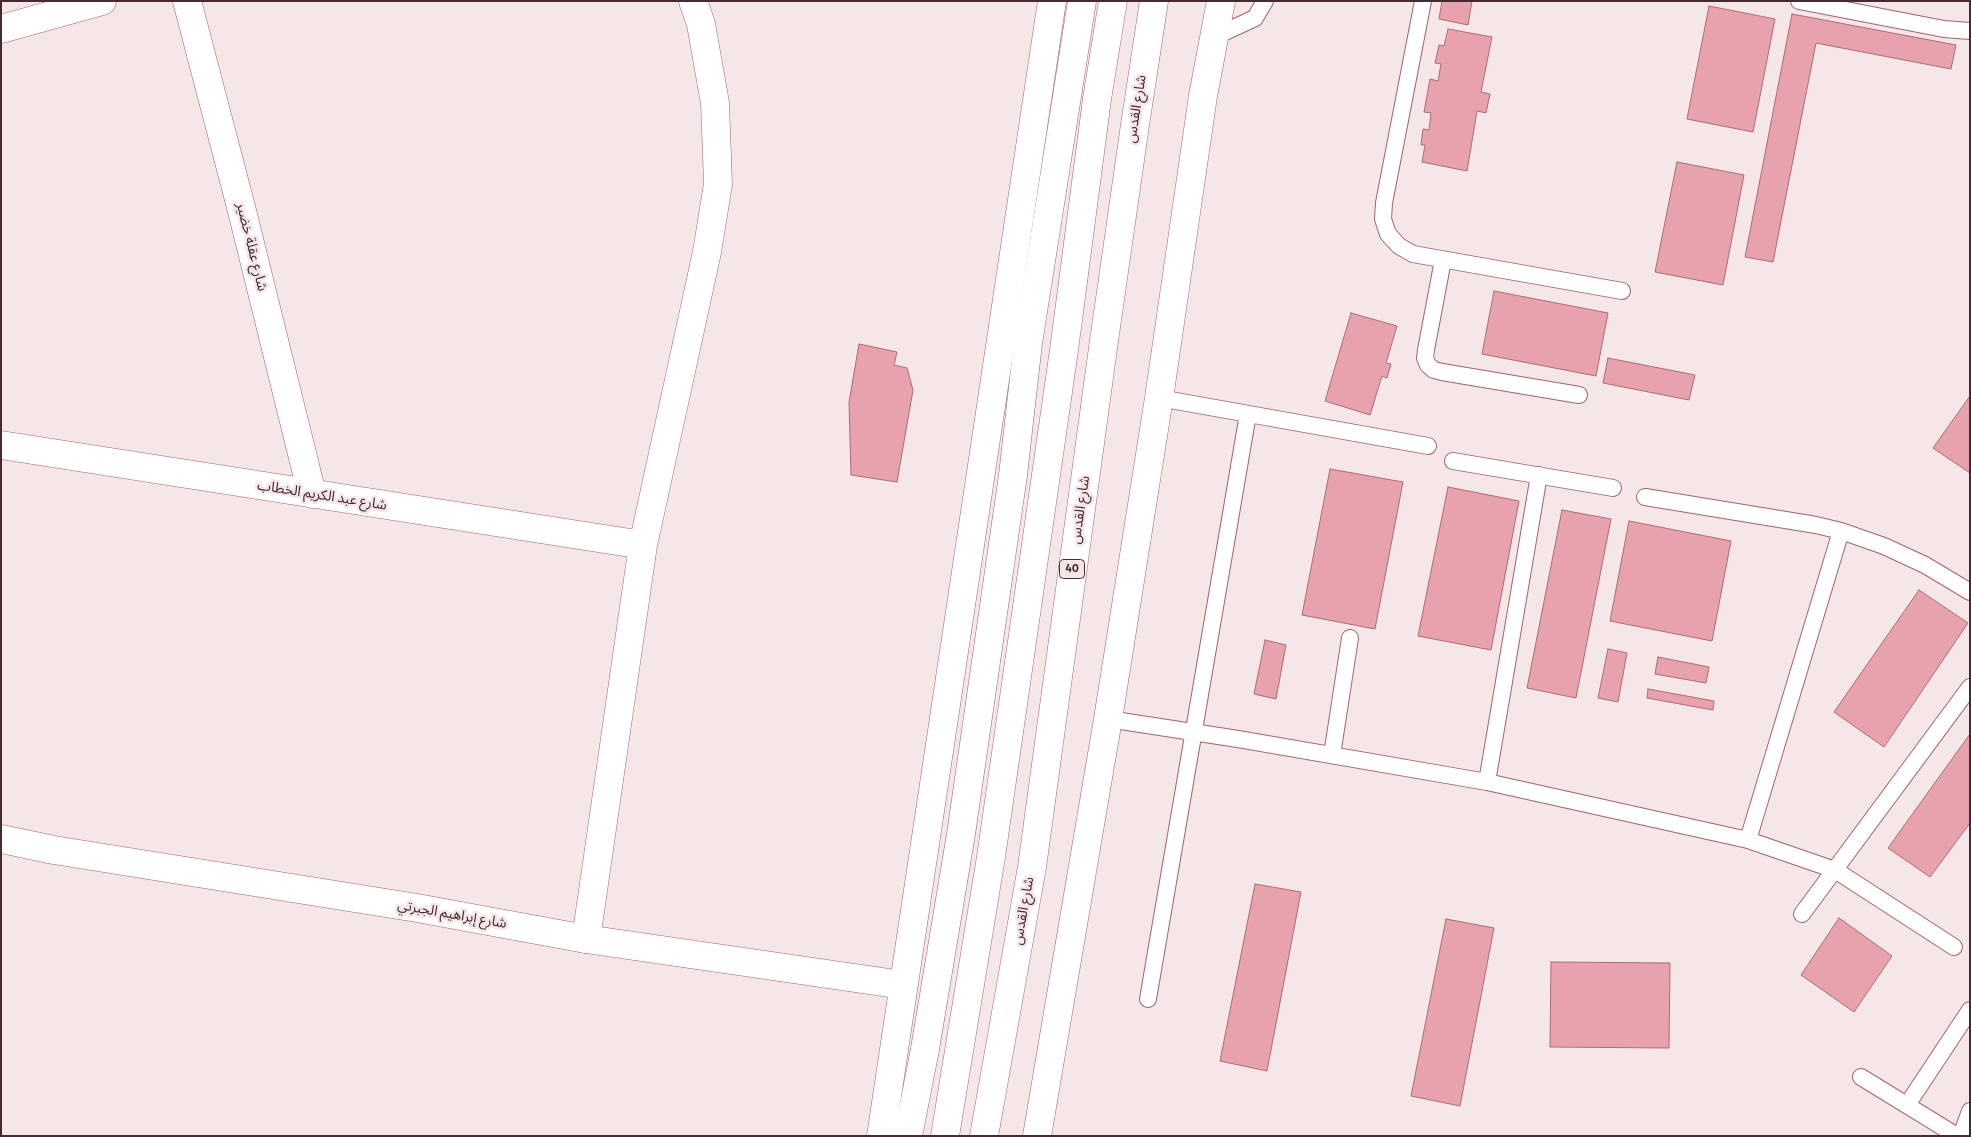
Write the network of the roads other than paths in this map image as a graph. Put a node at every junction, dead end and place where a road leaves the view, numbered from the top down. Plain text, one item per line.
1 (102, 1) edge
2 (187, 1) edge
3 (693, 1) edge
4 (1052, 1) edge
5 (1082, 1) edge
6 (1113, 1) edge
7 (1154, 1) edge
8 (1221, 1) edge
9 (1266, 1) edge
10 (1423, 1) edge
11 (1799, 1) edge
12 (1, 29) edge
13 (1970, 31) edge
14 (1214, 37) junction
15 (1443, 260) junction
16 (1622, 291) dead end
17 (1579, 396) dead end
18 (1159, 398) junction
19 (1248, 414) junction
20 (1, 446) edge
21 (1428, 446) dead end
22 (1453, 461) dead end
23 (1539, 475) junction
24 (1614, 488) dead end
25 (312, 494) junction
26 (1645, 497) dead end
27 (1841, 531) junction
28 (644, 545) junction
29 (1970, 592) edge
30 (1350, 638) dead end
31 (1970, 687) edge
32 (1108, 719) junction
33 (1195, 732) junction
34 (1332, 756) junction
35 (1487, 782) junction
36 (1, 839) edge
37 (1748, 840) junction
38 (1835, 870) junction
39 (1802, 914) dead end
40 (586, 939) junction
41 (1954, 947) dead end
42 (903, 985) junction
43 (1148, 999) dead end
44 (1970, 1010) edge
45 (1861, 1077) dead end
46 (1907, 1105) junction
47 (1970, 1112) edge
48 (881, 1136) edge
49 (908, 1136) edge
50 (945, 1136) edge
51 (984, 1136) edge
52 (1037, 1136) edge
53 (1959, 1136) edge

1 - 12 main road
2 - 25 main road, شارع عقلة خضير
3 - 28 main road
4 - 42 main road
5 - 49 main road
6 - 50 main road
7 - 51 main road, شارع القدس / 40
8 - 14 main road
9 - 14 lane
10 - 15 lane
11 - 13 lane
14 - 18 main road
15 - 16 lane
15 - 17 lane
18 - 19 lane
18 - 32 main road
19 - 21 lane
19 - 33 lane
20 - 25 main road, شارع عبد الكريم الخطاب
22 - 23 lane
23 - 24 lane
23 - 35 lane
25 - 28 main road, شارع عبد الكريم الخطاب
26 - 27 lane
27 - 29 lane
27 - 37 lane
28 - 40 main road
30 - 34 lane
31 - 38 lane
32 - 33 lane
32 - 52 main road
33 - 34 lane
33 - 43 lane
34 - 35 lane
35 - 37 lane
36 - 40 main road, شارع إبراهيم الجبرتي
37 - 38 lane
38 - 39 lane
38 - 41 lane
40 - 42 main road, شارع إبراهيم الجبرتي
42 - 48 main road
44 - 46 lane
45 - 46 lane
46 - 53 lane
47 - 53 lane

